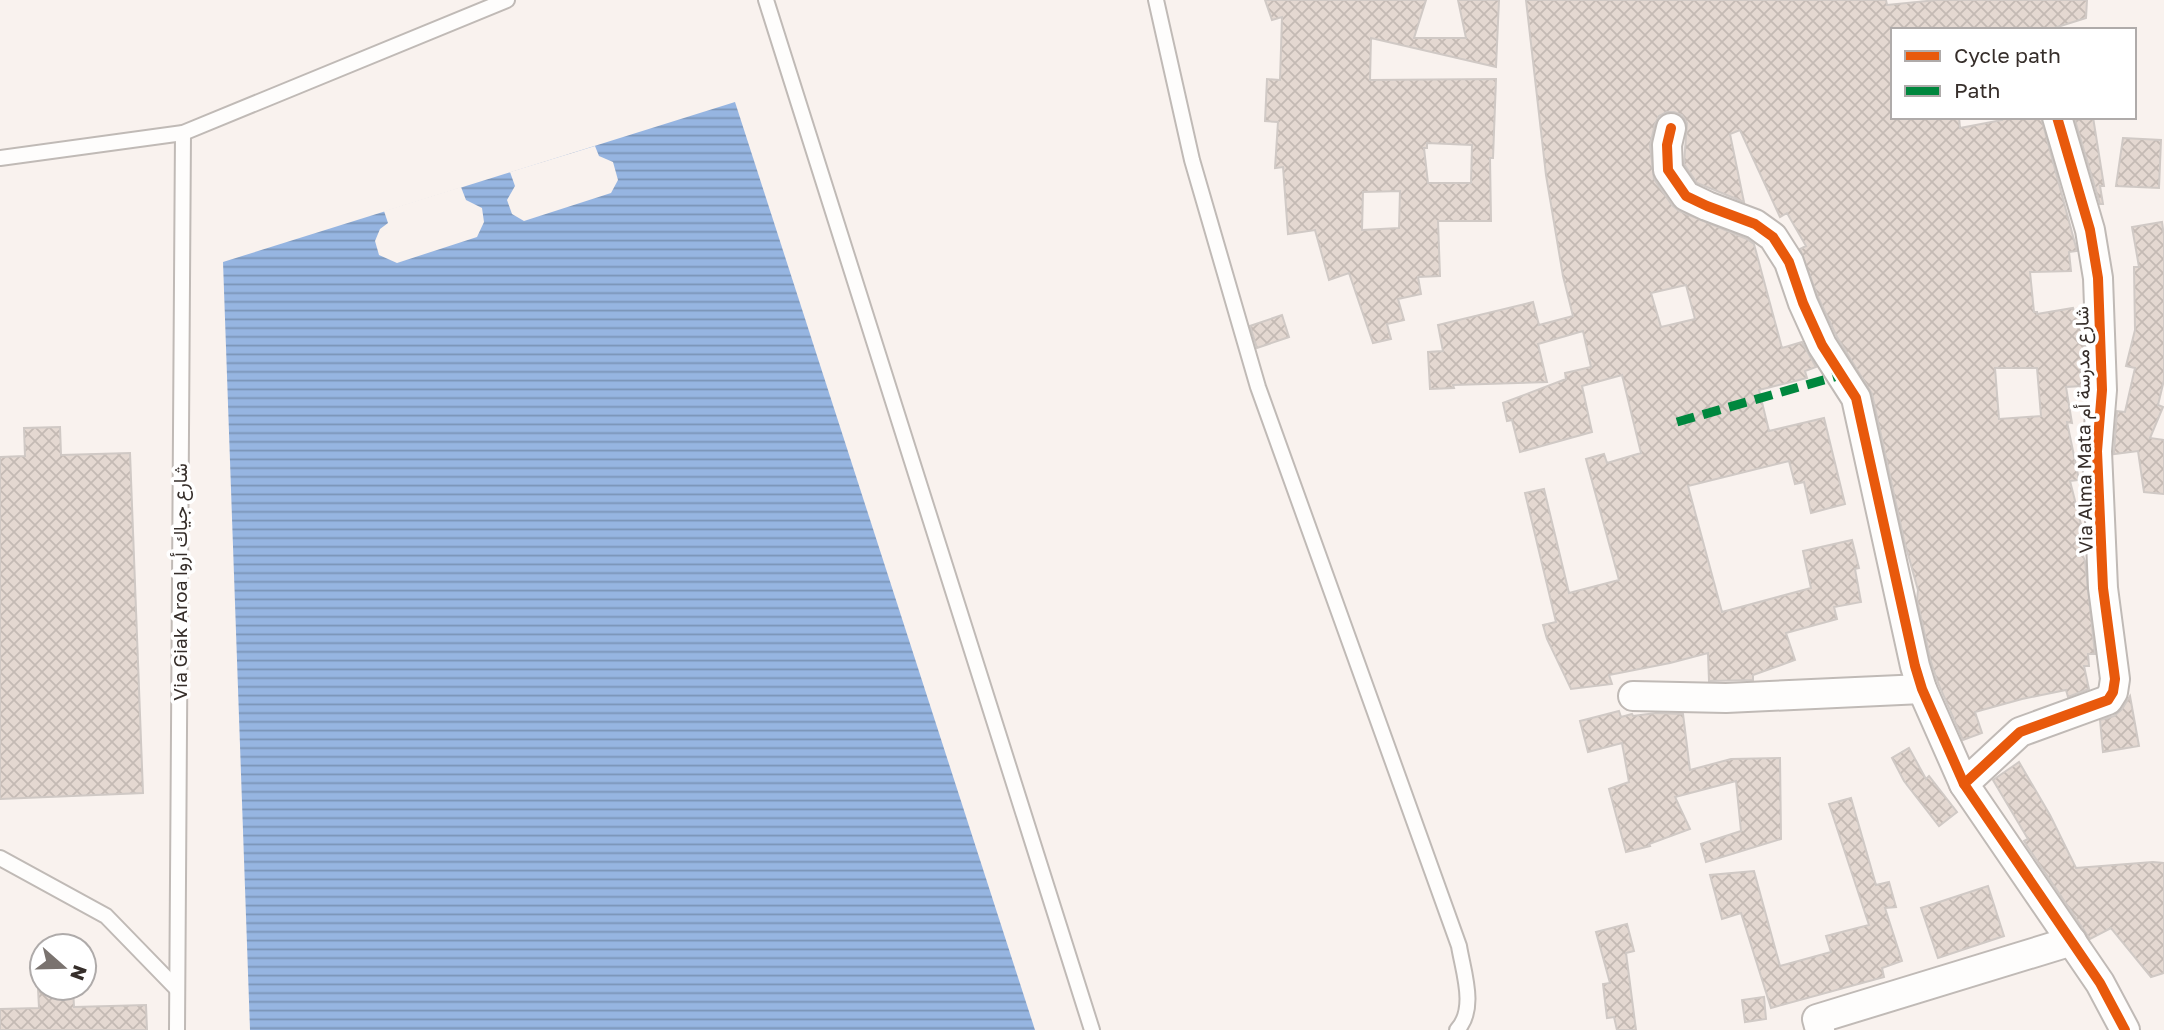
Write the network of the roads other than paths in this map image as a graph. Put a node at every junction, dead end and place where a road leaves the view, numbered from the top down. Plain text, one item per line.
1 (507, 0) edge
2 (766, 0) edge
3 (1156, 0) edge
4 (2058, 119) edge
5 (1671, 128) dead end
6 (183, 133) junction
7 (0, 158) edge
8 (1922, 688) junction
9 (1633, 696) dead end
10 (1965, 784) junction
11 (0, 858) edge
12 (2072, 941) junction
13 (176, 988) junction
14 (177, 1030) edge
15 (1092, 1030) edge
16 (1457, 1030) edge
17 (1820, 1030) edge
18 (2125, 1030) edge

1 - 6 lane
2 - 15 lane
3 - 16 lane
4 - 10 street, Via Alma Mata شارع مدرسة أم
5 - 8 street
6 - 7 lane
6 - 13 lane, Via Giak Aroa شارع جياك أروا
8 - 9 street
8 - 10 street
10 - 12 street
11 - 13 lane
12 - 17 street
12 - 18 street
13 - 14 lane, Via Giak Aroa شارع جياك أروا

